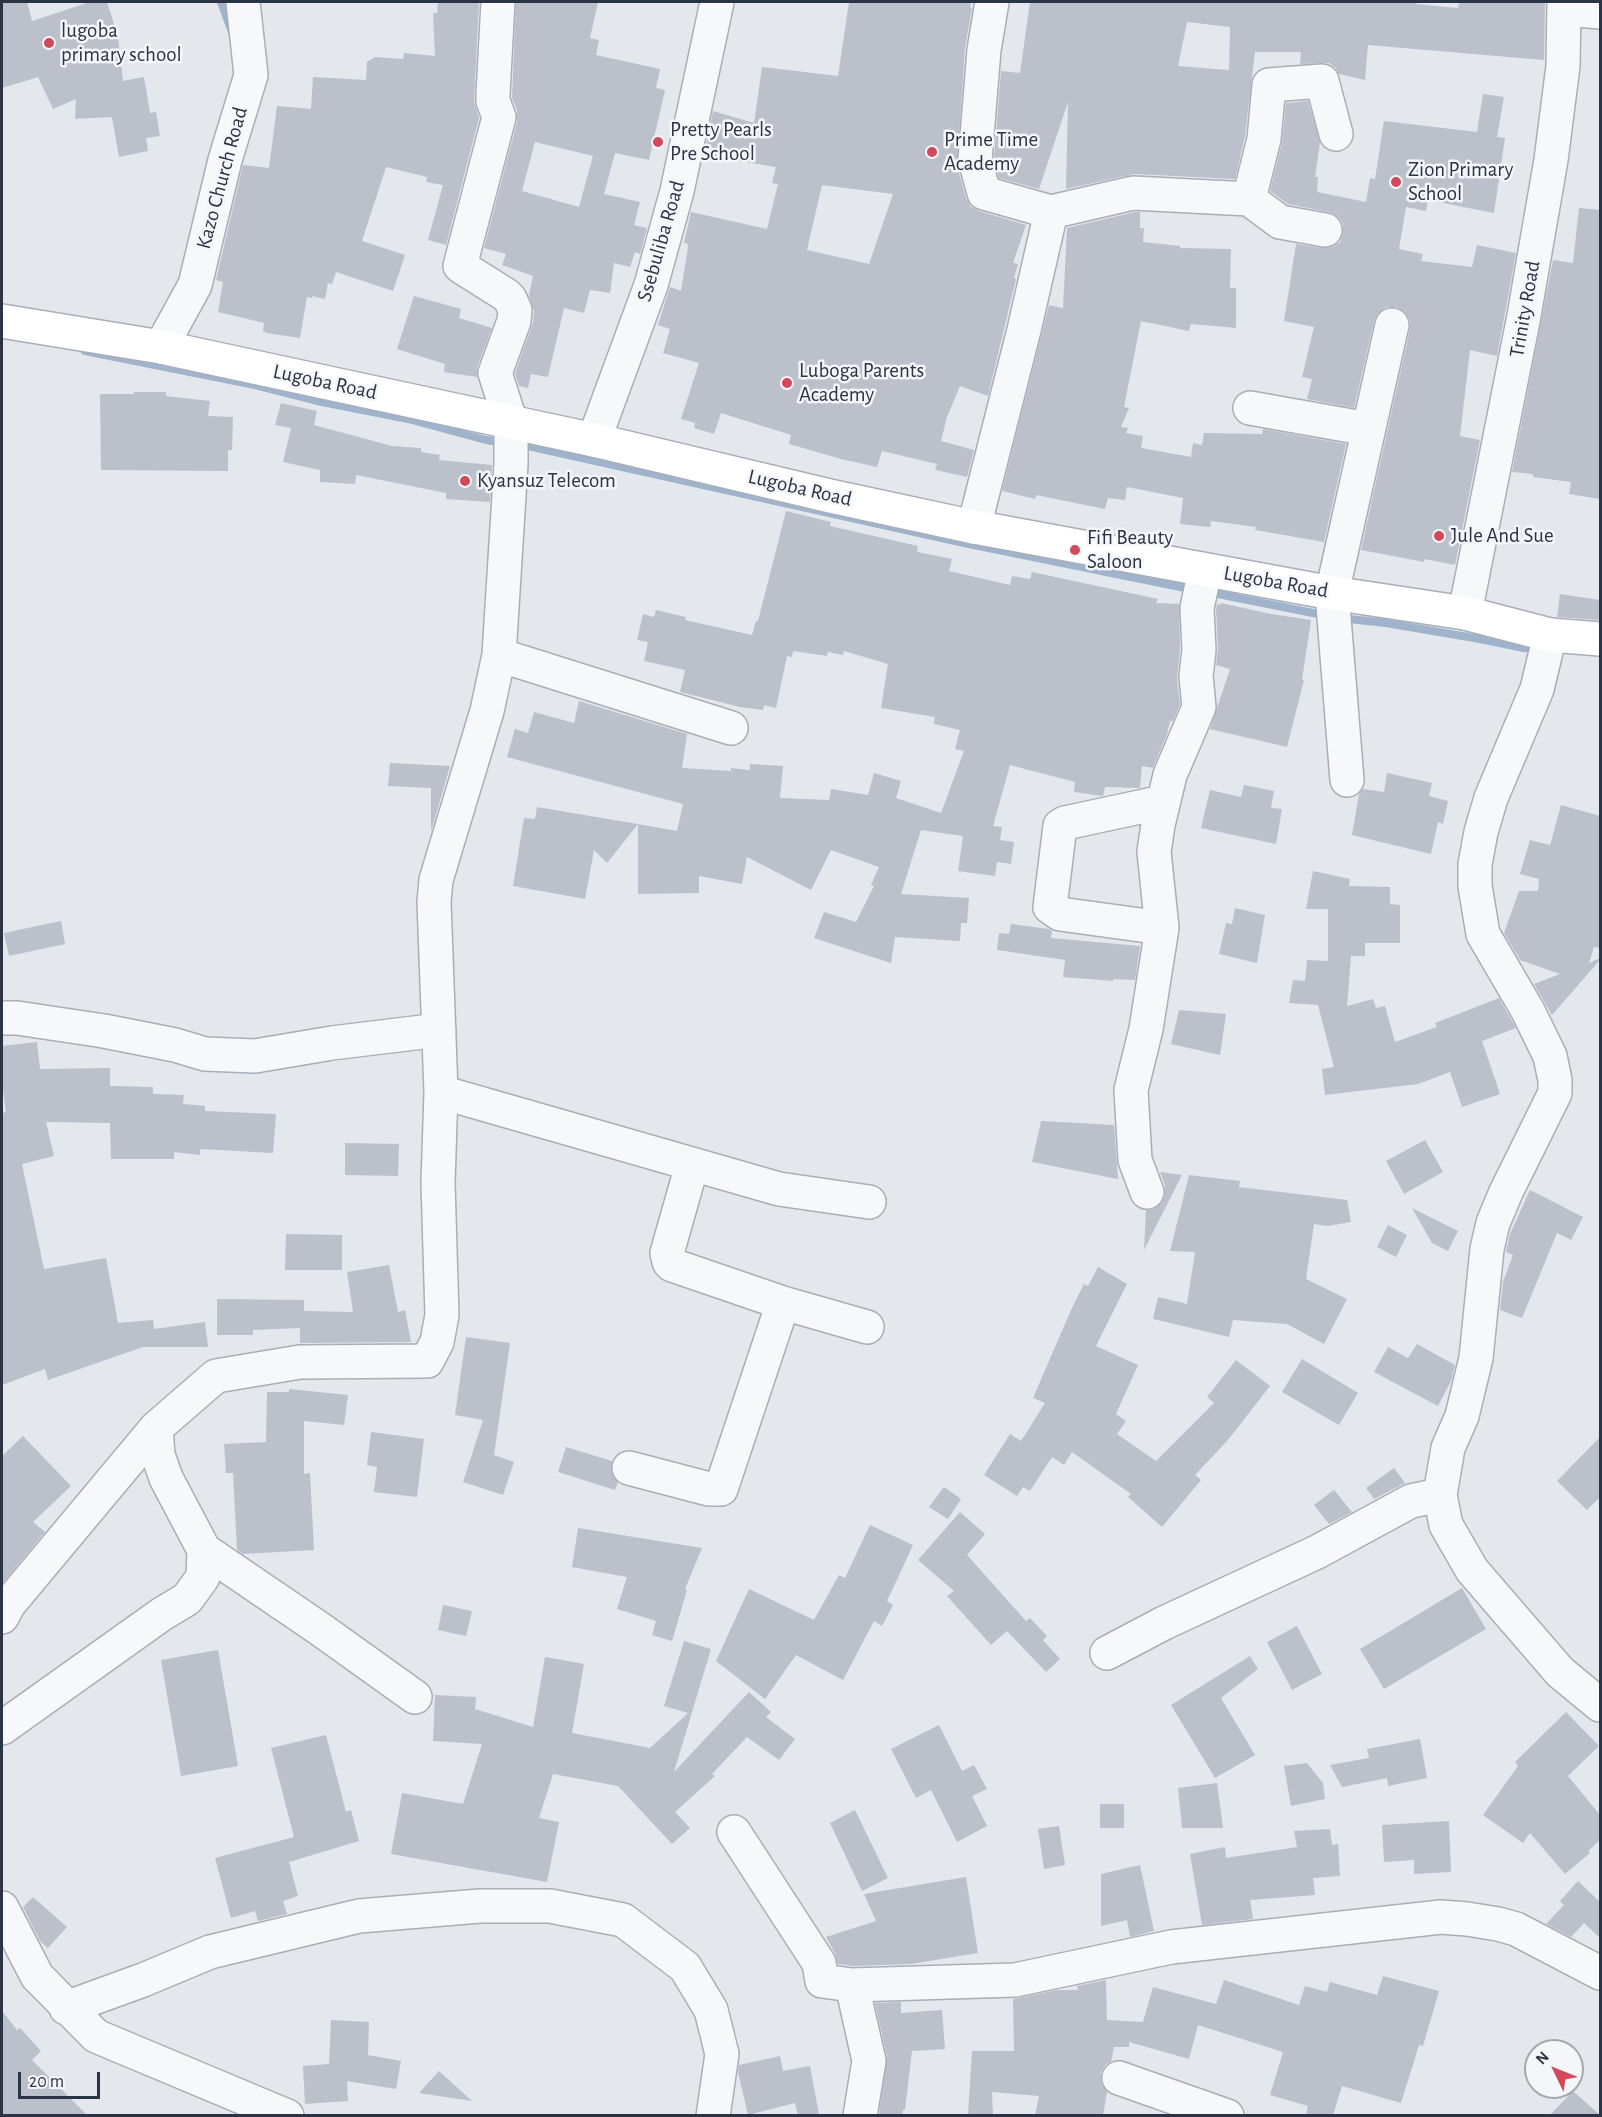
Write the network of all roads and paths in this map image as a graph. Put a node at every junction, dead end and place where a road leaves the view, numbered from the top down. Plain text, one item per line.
1 (243, 2) edge
2 (498, 2) edge
3 (717, 2) edge
4 (992, 2) edge
5 (1564, 5) edge
6 (1600, 12) edge
7 (1336, 134) dead end
8 (1249, 199) junction
9 (1051, 212) junction
10 (1324, 230) dead end
11 (2, 321) edge
12 (1392, 325) dead end
13 (161, 347) junction
14 (1250, 408) dead end
15 (511, 423) junction
16 (1368, 429) junction
17 (594, 440) junction
18 (974, 527) junction
19 (1205, 570) junction
20 (1332, 593) junction
21 (1465, 613) junction
22 (1550, 635) junction
23 (1600, 639) edge
24 (499, 655) junction
25 (731, 728) dead end
26 (1347, 780) dead end
27 (1163, 802) junction
28 (1162, 928) junction
29 (2, 1018) edge
30 (439, 1030) junction
31 (441, 1092) junction
32 (692, 1165) junction
33 (1146, 1192) dead end
34 (869, 1202) dead end
35 (783, 1303) junction
36 (867, 1327) dead end
37 (156, 1428) junction
38 (629, 1468) dead end
39 (1440, 1495) junction
40 (204, 1550) junction
41 (2, 1617) edge
42 (1107, 1653) dead end
43 (415, 1697) dead end
44 (1600, 1705) edge
45 (2, 1728) edge
46 (734, 1832) dead end
47 (2, 1908) edge
48 (1600, 1973) edge
49 (852, 1985) junction
50 (66, 2008) junction
51 (1119, 2078) dead end
52 (287, 2115) edge
53 (713, 2115) edge
54 (860, 2115) edge
55 (1227, 2115) edge

1 - 13 street, Kazo Church Road
2 - 15 street
3 - 17 street, Ssebuliba Road
4 - 9 street
5 - 6 street
5 - 21 street, Trinity Road
7 - 8 street
8 - 9 street
8 - 10 street
9 - 18 street
11 - 13 street, Lugoba Road
12 - 16 street
13 - 15 street, Lugoba Road
14 - 16 street
15 - 17 street, Lugoba Road
15 - 24 street
16 - 20 street
17 - 18 street, Lugoba Road
18 - 19 street, Lugoba Road
19 - 20 street, Lugoba Road
19 - 27 street
20 - 21 street, Lugoba Road
20 - 26 street
21 - 22 street, Lugoba Road
22 - 23 street, Lugoba Road
22 - 39 street
24 - 25 street
24 - 30 street
27 - 28 street
27 - 28 street
28 - 33 street
29 - 30 street
30 - 31 street
31 - 32 street
31 - 37 street
32 - 34 street
32 - 35 street
35 - 36 street
35 - 38 street
37 - 40 street
37 - 41 street
39 - 42 street
39 - 44 street
40 - 43 street
40 - 45 street
46 - 49 street
47 - 50 street
48 - 49 street
49 - 54 street
50 - 52 street
50 - 53 street
51 - 55 street

